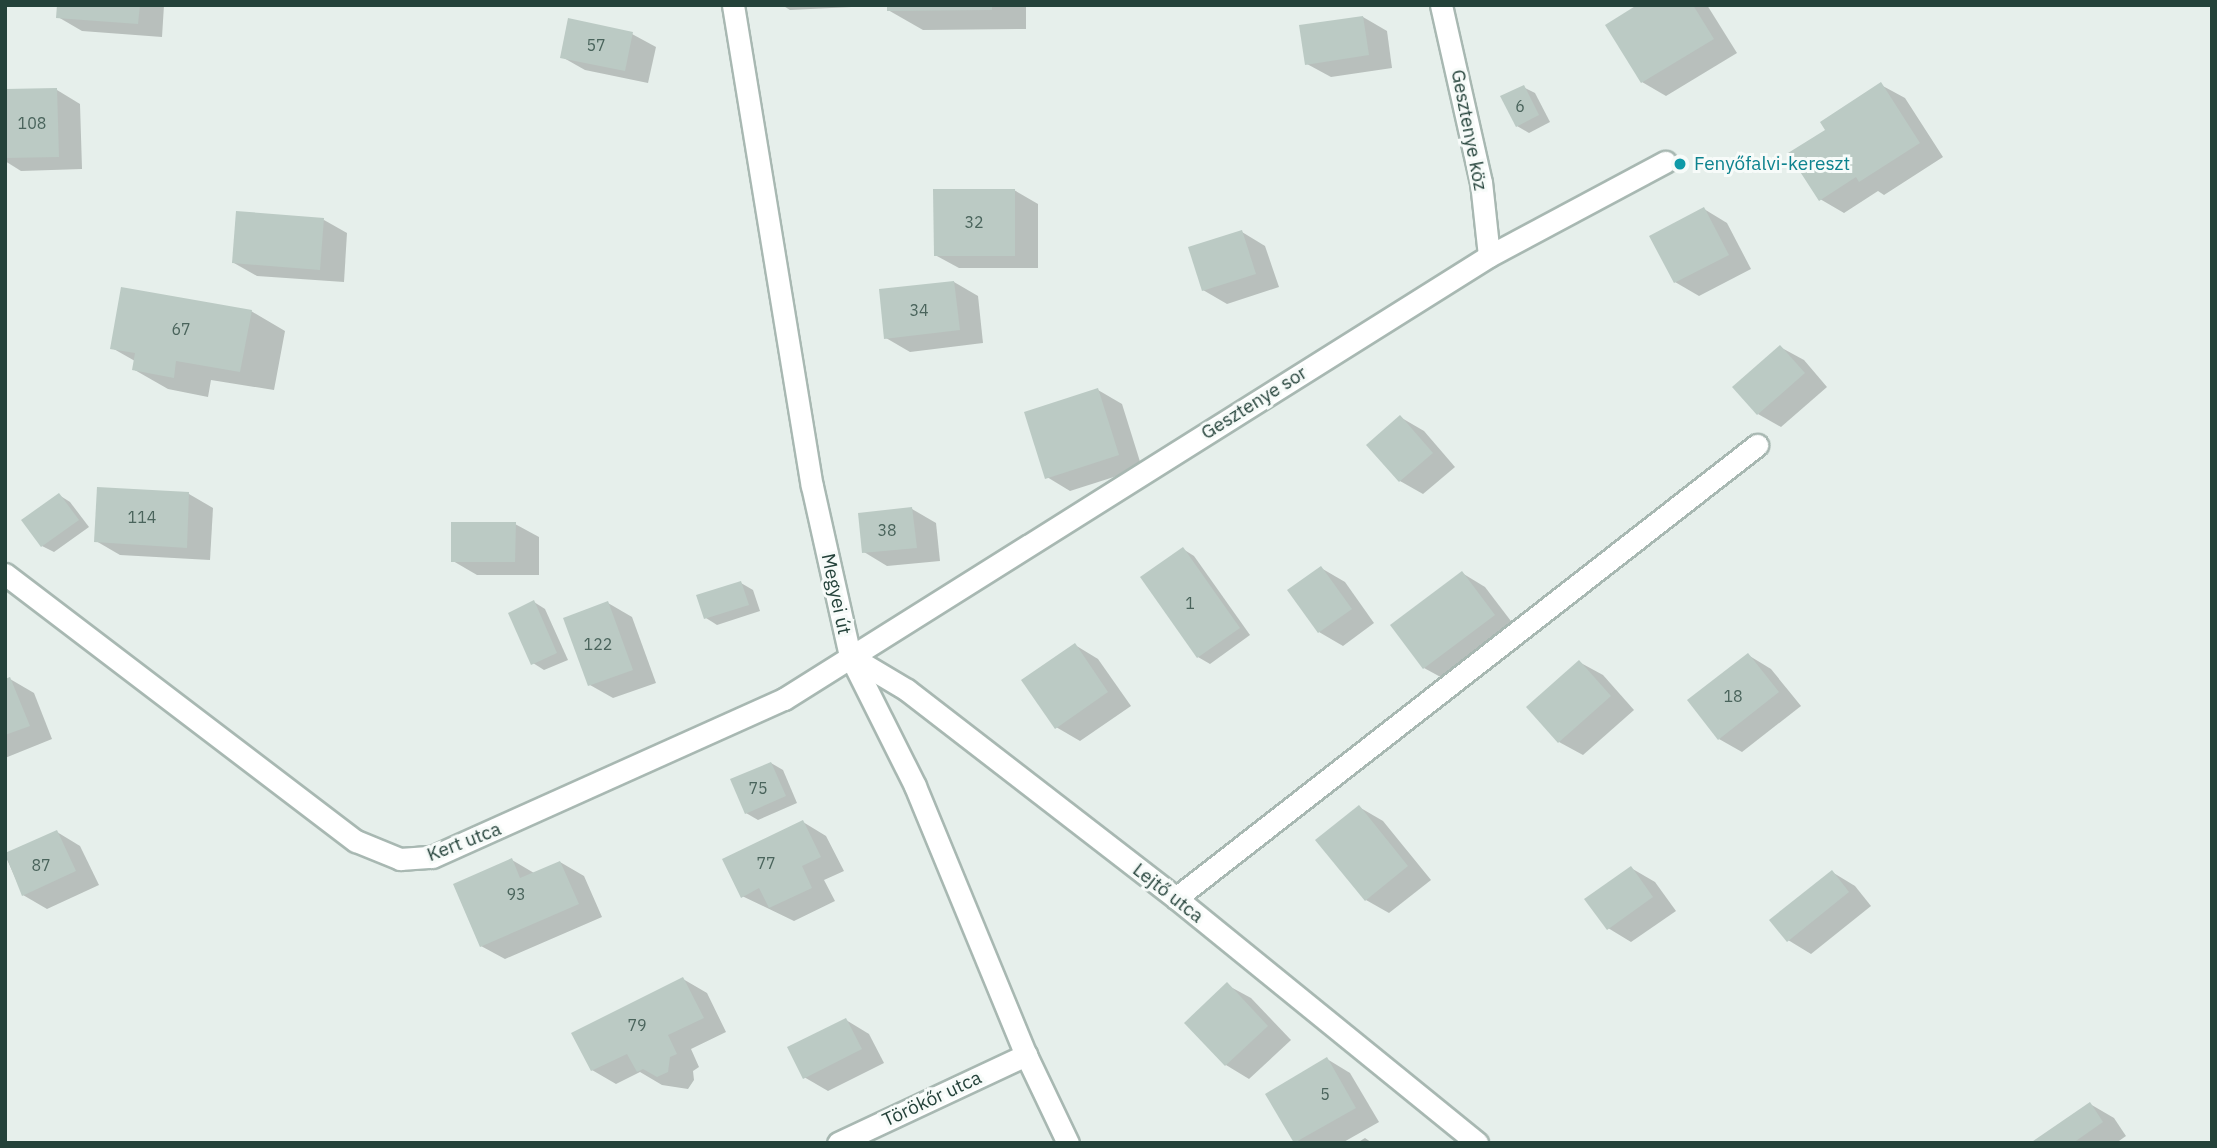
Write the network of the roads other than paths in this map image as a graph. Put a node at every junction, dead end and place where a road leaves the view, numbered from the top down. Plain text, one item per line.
1 (733, 5) edge
2 (1441, 5) edge
3 (1665, 162) dead end
4 (1489, 256) junction
5 (1757, 445) dead end
6 (5, 574) edge
7 (849, 656) junction
8 (1176, 898) junction
9 (1026, 1055) junction
10 (838, 1143) edge
11 (1068, 1143) edge
12 (1477, 1143) edge

1 - 7 street, Megyei út
2 - 4 street, Gesztenye köz
3 - 4 street, Gesztenye sor
4 - 7 street, Gesztenye sor
5 - 8 street
6 - 7 street, Kert utca
7 - 8 street, Lejtő utca
7 - 9 street, Megyei út
8 - 12 street, Lejtő utca
9 - 10 street, Törökőr utca
9 - 11 street, Megyei út

